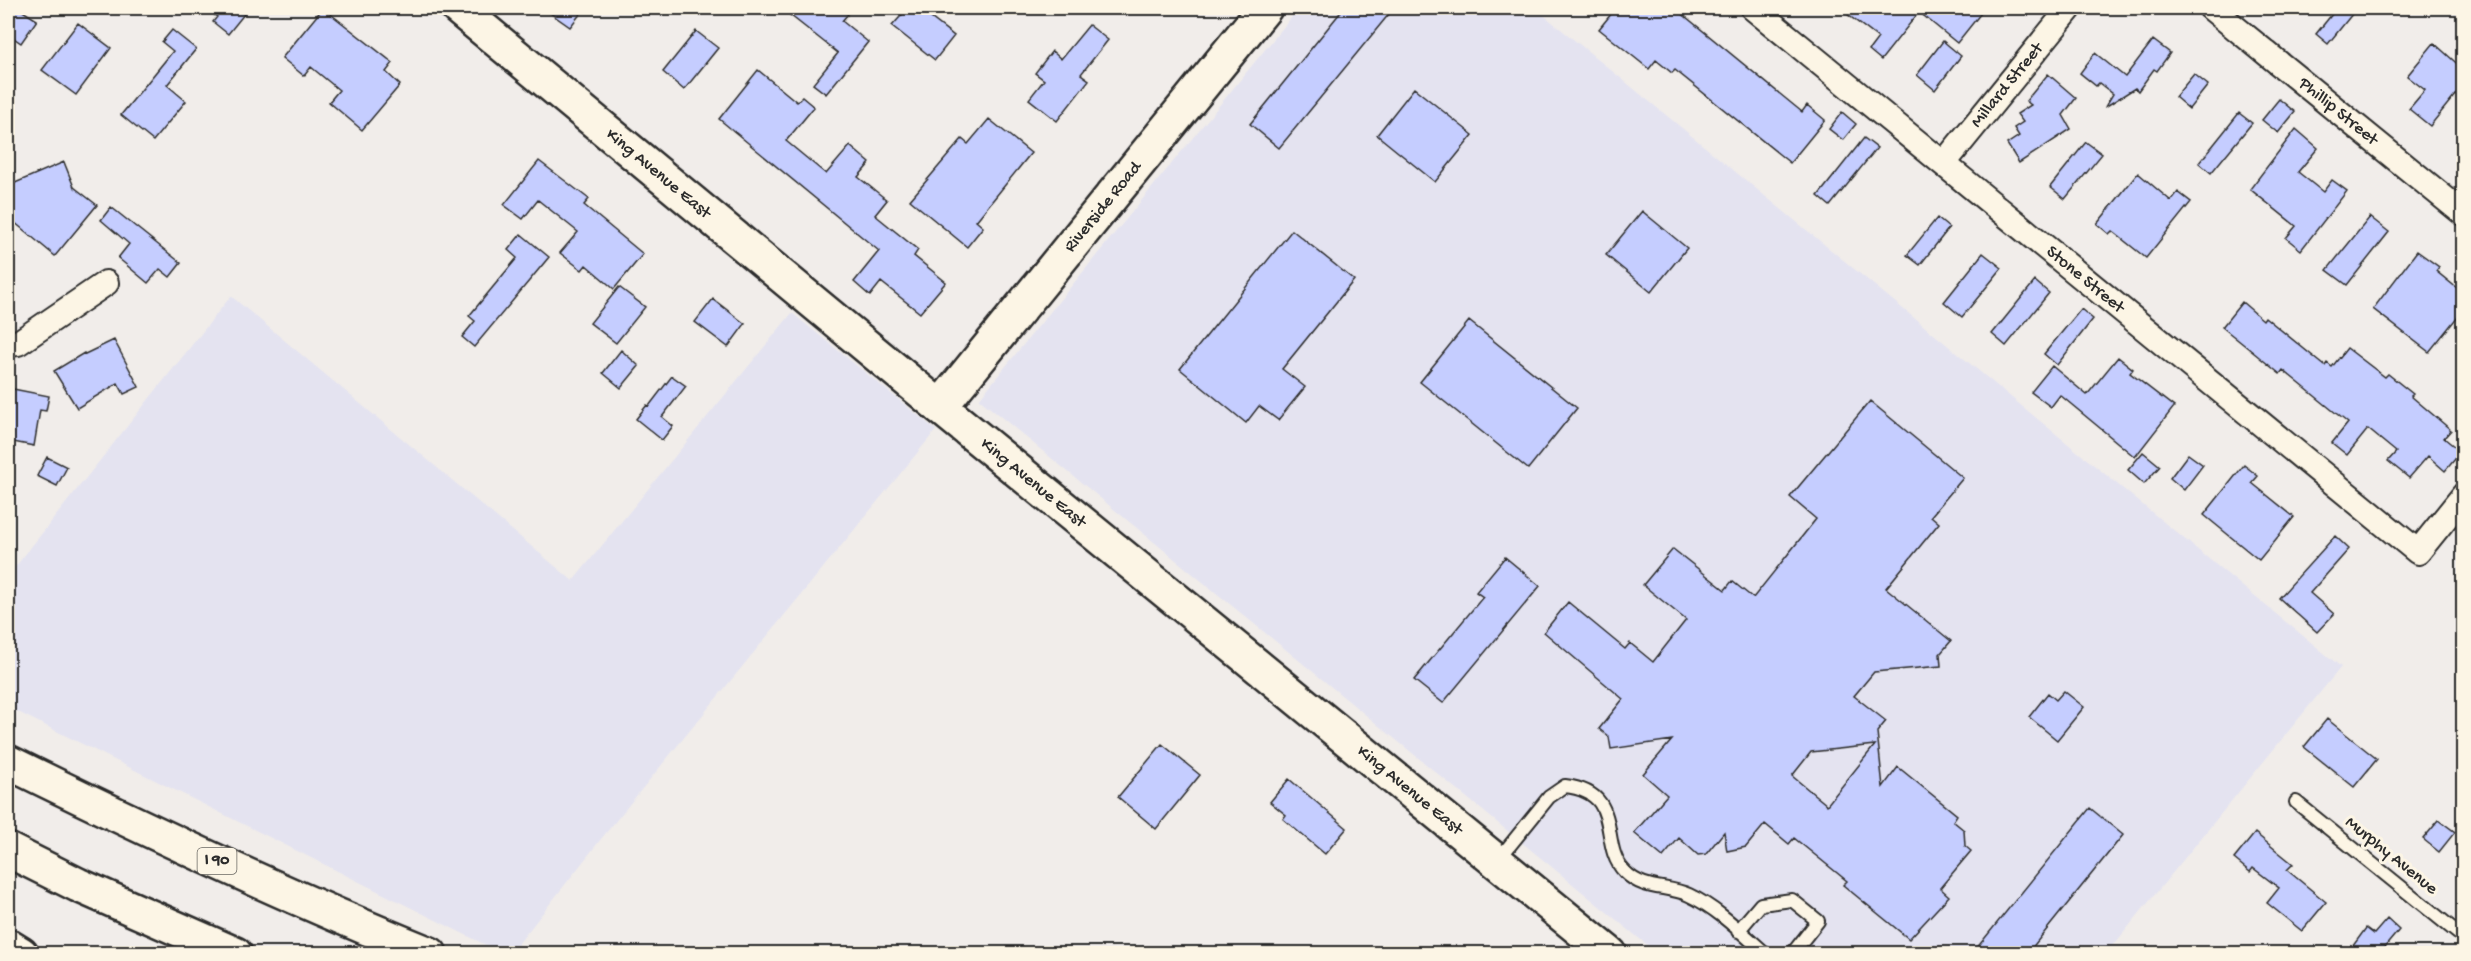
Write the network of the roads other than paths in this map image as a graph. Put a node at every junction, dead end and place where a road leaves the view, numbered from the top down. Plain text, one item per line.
1 (458, 8) edge
2 (1265, 8) edge
3 (1753, 8) edge
4 (2070, 8) edge
5 (2211, 8) edge
6 (1944, 163) junction
7 (2463, 214) edge
8 (106, 283) dead end
9 (8, 344) edge
10 (940, 407) junction
11 (2463, 495) edge
12 (8, 762) edge
13 (2296, 802) dead end
14 (8, 850) edge
15 (1497, 861) junction
16 (1738, 931) junction
17 (2463, 938) edge
18 (8, 946) edge
19 (21, 954) edge
20 (235, 954) edge
21 (430, 954) edge
22 (1610, 954) edge
23 (1766, 954) edge
24 (1792, 954) edge

1 - 10 main road, King Avenue East
2 - 10 main road, Riverside Road
3 - 6 street, Stone Street
4 - 6 street, Millard Street
5 - 7 street, Phillip Street
6 - 11 street, Stone Street
8 - 9 street
10 - 15 main road, King Avenue East
12 - 21 main road, I 90
13 - 17 lane, Murphy Avenue
14 - 20 main road
15 - 16 lane
15 - 22 main road, King Avenue East
16 - 23 lane
16 - 24 lane
18 - 19 main road

